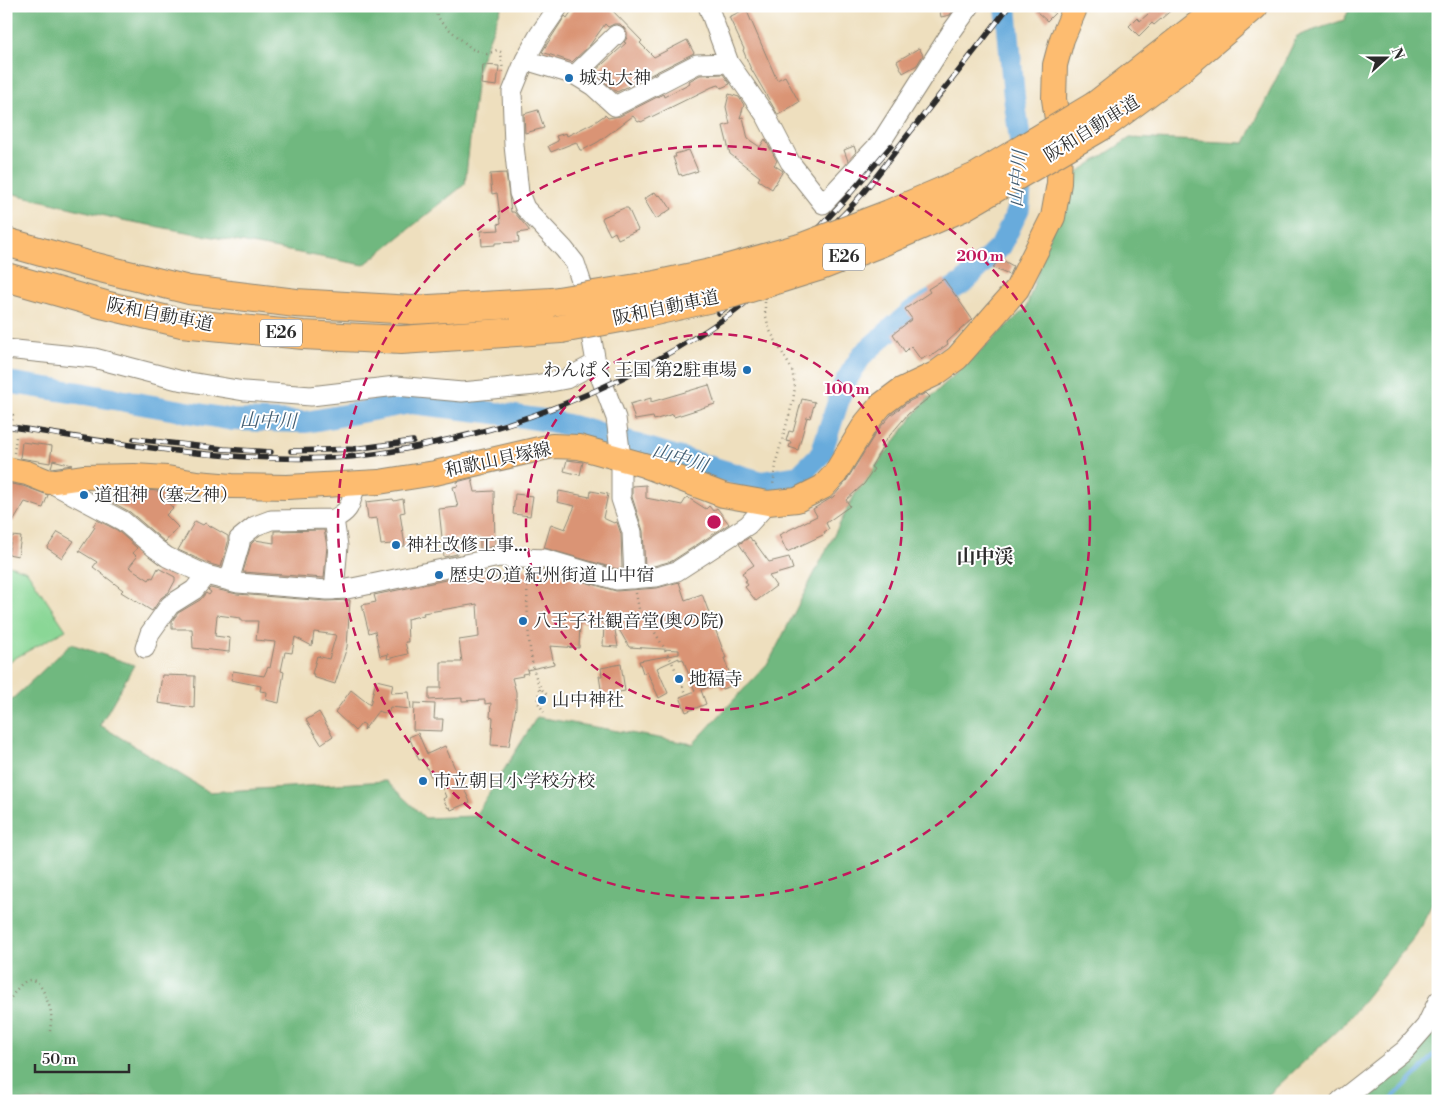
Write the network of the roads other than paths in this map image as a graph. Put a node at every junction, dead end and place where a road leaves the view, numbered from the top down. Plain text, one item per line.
1 (559, 6) edge
2 (970, 6) edge
3 (1076, 6) edge
4 (1208, 6) edge
5 (1223, 6) edge
6 (1254, 6) edge
7 (1265, 6) edge
8 (715, 12) edge
9 (616, 35) dead end
10 (525, 60) junction
11 (729, 63) junction
12 (1181, 68) junction
13 (575, 75) junction
14 (1100, 115) junction
15 (6, 242) edge
16 (6, 278) edge
17 (6, 349) edge
18 (596, 363) junction
19 (621, 453) junction
20 (13, 462) edge
21 (49, 482) junction
22 (357, 484) junction
23 (770, 497) junction
24 (334, 519) junction
25 (206, 575) junction
26 (634, 579) junction
27 (229, 581) junction
28 (334, 590) junction
29 (145, 648) dead end
30 (1438, 1001) edge
31 (1340, 1101) edge

1 - 10 street
2 - 11 street
3 - 23 main road, 和歌山貝塚線
4 - 14 highway
5 - 14 highway, 阪和自動車道 / E26
6 - 12 highway, 阪和自動車道 / E26
7 - 12 highway
8 - 11 street
9 - 13 street
10 - 13 street
10 - 18 street
11 - 13 street
12 - 14 highway, 阪和自動車道 / E26
14 - 15 highway, 阪和自動車道 / E26, bridge
14 - 16 highway, 阪和自動車道 / E26, bridge
17 - 18 street
18 - 19 street
19 - 22 main road, 和歌山貝塚線
19 - 23 main road, 和歌山貝塚線
19 - 26 street
20 - 21 main road
21 - 22 main road, 和歌山貝塚線
21 - 25 street
22 - 24 street
23 - 26 street
24 - 27 street
24 - 28 street
25 - 27 street
25 - 29 street
26 - 28 street
27 - 28 street
30 - 31 street

